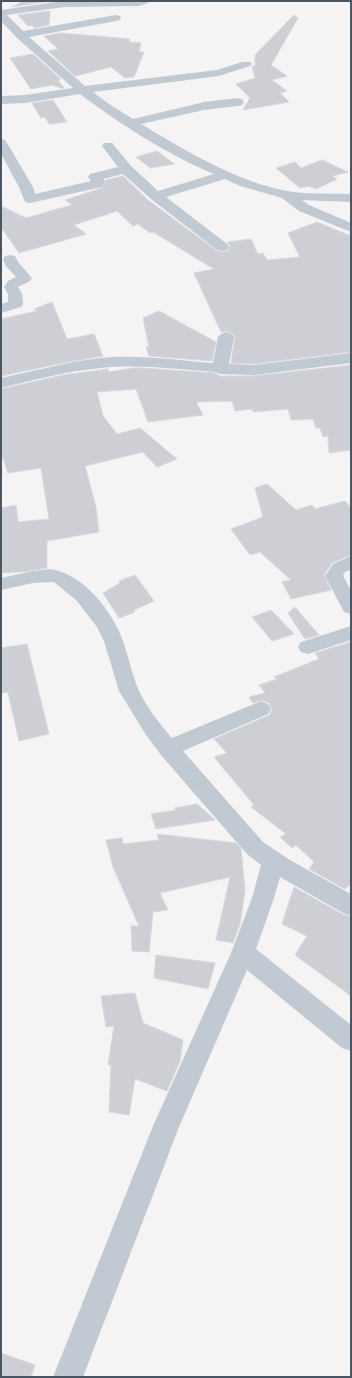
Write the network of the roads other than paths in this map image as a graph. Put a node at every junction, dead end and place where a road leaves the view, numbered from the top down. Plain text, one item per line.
1 (144, 1) edge
2 (3, 18) edge
3 (116, 18) dead end
4 (20, 35) junction
5 (246, 64) dead end
6 (82, 90) junction
7 (1, 100) edge
8 (238, 102) dead end
9 (130, 123) junction
10 (1, 143) edge
11 (108, 146) dead end
12 (126, 169) junction
13 (226, 176) junction
14 (287, 195) junction
15 (156, 196) junction
16 (351, 198) edge
17 (351, 228) edge
18 (222, 247) dead end
19 (10, 259) dead end
20 (1, 309) edge
21 (226, 338) dead end
22 (351, 358) edge
23 (220, 369) junction
24 (1, 384) edge
25 (351, 562) edge
26 (1, 584) edge
27 (351, 607) edge
28 (351, 633) edge
29 (308, 647) dead end
30 (261, 709) dead end
31 (168, 749) junction
32 (273, 861) junction
33 (351, 906) edge
34 (243, 953) junction
35 (351, 1040) edge
36 (68, 1377) edge

1 - 2 street
2 - 4 street
3 - 4 street
4 - 6 street
5 - 6 street
6 - 7 street
6 - 9 street
8 - 9 street
9 - 13 street
10 - 12 street
11 - 12 street
12 - 15 street
13 - 14 street
13 - 15 street
14 - 16 street
14 - 17 street
15 - 18 street
19 - 20 street
21 - 23 street
22 - 23 street
23 - 24 street
25 - 27 street
26 - 31 street
28 - 29 street
30 - 31 street
31 - 32 street
32 - 33 street
32 - 34 street
34 - 35 street
34 - 36 street

